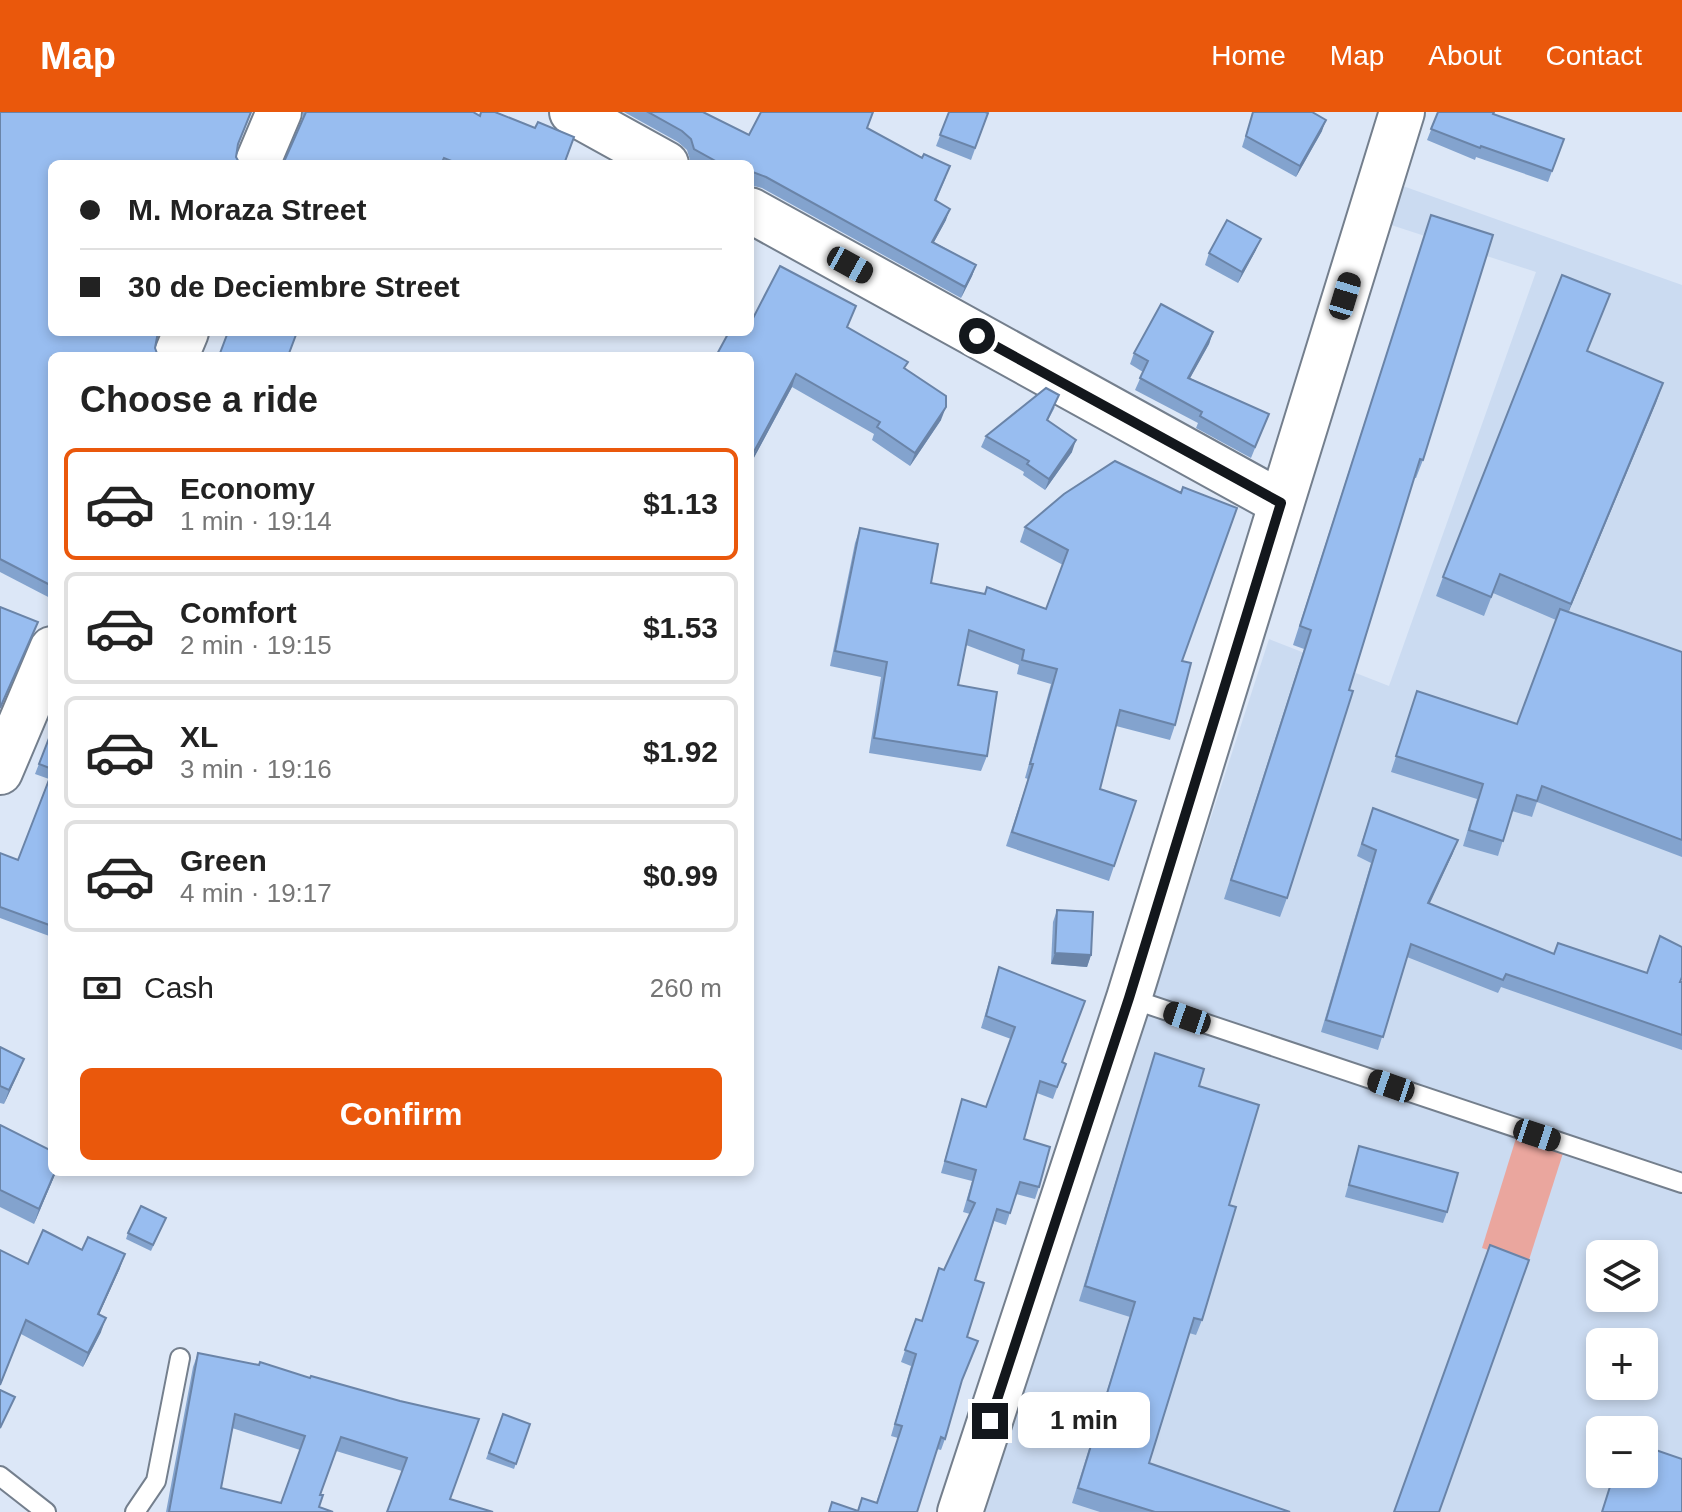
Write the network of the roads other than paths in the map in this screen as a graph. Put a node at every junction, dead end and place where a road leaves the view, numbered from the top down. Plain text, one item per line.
1 (279, 112) edge
2 (572, 112) edge
3 (1402, 112) edge
4 (259, 160) edge
5 (659, 160) edge
6 (754, 212) edge
7 (1281, 503) junction
8 (48, 658) edge
9 (0, 772) edge
10 (1129, 998) junction
11 (1682, 1183) edge
12 (180, 1358) dead end
13 (0, 1476) edge
14 (46, 1512) edge
15 (135, 1512) edge
16 (960, 1512) edge

1 - 4 street
2 - 5 street
3 - 7 street
6 - 7 street
7 - 10 street
8 - 9 street
10 - 11 lane
10 - 16 street
12 - 15 lane
13 - 14 lane

